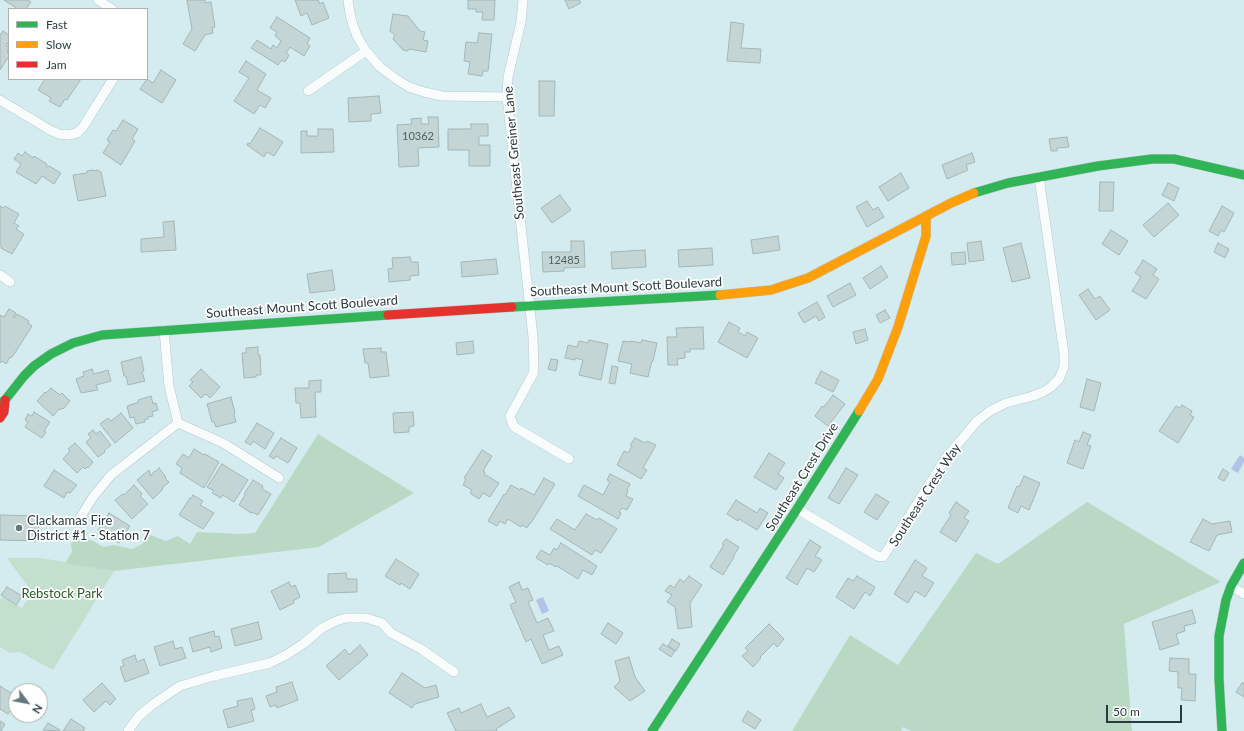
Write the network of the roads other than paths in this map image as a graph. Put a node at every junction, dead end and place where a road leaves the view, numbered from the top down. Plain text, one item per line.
1 (98, 0) edge
2 (348, 0) edge
3 (523, 0) edge
4 (110, 8) edge
5 (366, 51) junction
6 (112, 80) edge
7 (308, 91) dead end
8 (507, 97) junction
9 (0, 100) edge
10 (1244, 175) edge
11 (1039, 176) junction
12 (926, 216) junction
13 (0, 275) edge
14 (10, 282) dead end
15 (529, 306) junction
16 (164, 330) junction
17 (3, 402) edge
18 (0, 418) edge
19 (178, 423) junction
20 (569, 459) dead end
21 (278, 478) dead end
22 (797, 509) junction
23 (80, 518) dead end
24 (1244, 563) edge
25 (1231, 586) junction
26 (1244, 594) edge
27 (454, 672) dead end
28 (128, 731) edge
29 (652, 731) edge
30 (1222, 731) edge

1 - 4 street
2 - 5 street
3 - 8 street, Southeast Greiner Lane
5 - 7 street
5 - 8 street
6 - 9 street
8 - 15 street, Southeast Greiner Lane
10 - 11 main road, Southeast Mount Scott Boulevard
11 - 12 main road, Southeast Mount Scott Boulevard
11 - 22 street, Southeast Crest Way
12 - 15 main road, Southeast Mount Scott Boulevard
12 - 22 main road, Southeast Crest Drive
13 - 14 street
15 - 16 main road, Southeast Mount Scott Boulevard
15 - 20 street, Southeast Greiner Lane
16 - 17 main road, Southeast Mount Scott Boulevard
16 - 19 street
17 - 18 main road, Southeast Mount Scott Boulevard
19 - 21 street
19 - 23 street
22 - 29 main road, Southeast Crest Drive
24 - 25 main road
25 - 26 street
25 - 30 main road
27 - 28 street

